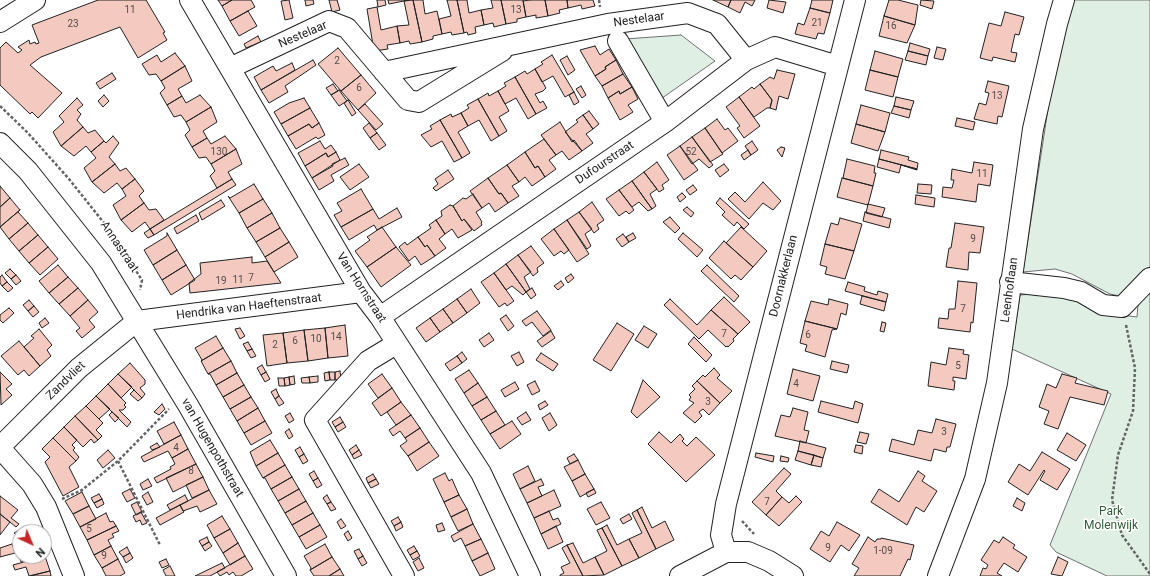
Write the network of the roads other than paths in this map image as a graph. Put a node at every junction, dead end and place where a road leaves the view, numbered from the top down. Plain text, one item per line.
1 (35, 0) edge
2 (190, 0) edge
3 (855, 0) edge
4 (1064, 0) edge
5 (0, 22) edge
6 (618, 41) dead end
7 (515, 44) junction
8 (746, 60) junction
9 (838, 66) junction
10 (230, 68) junction
11 (384, 72) junction
12 (665, 122) junction
13 (0, 143) edge
14 (1150, 278) edge
15 (1010, 282) junction
16 (361, 292) junction
17 (380, 317) junction
18 (136, 321) junction
19 (396, 344) junction
20 (0, 447) edge
21 (726, 552) junction
22 (74, 576) edge
23 (286, 576) edge
24 (404, 576) edge
25 (530, 576) edge
26 (680, 576) edge
27 (793, 576) edge
28 (938, 576) edge

1 - 5 street
2 - 10 street, Van Hornstraat
3 - 9 street, Doornakkerlaan
4 - 15 street, Leenhoflaan
6 - 12 street, Nestelaar
7 - 8 street, Nestelaar
7 - 11 street, Nestelaar
7 - 11 street, Nestelaar
8 - 9 street, Dufourstraat
8 - 12 street, Dufourstraat
9 - 21 street, Doornakkerlaan
10 - 11 street, Nestelaar
10 - 16 street, Van Hornstraat
12 - 17 street, Dufourstraat
13 - 18 street, Annastraat
14 - 15 street
15 - 28 street, Leenhoflaan
16 - 17 street, Van Hornstraat
16 - 18 street, Hendrika van Haeftenstraat
17 - 19 street, Van Hornstraat
18 - 20 street, Zandvliet
18 - 23 street, van Hugenpothstraat
19 - 24 street
19 - 25 street, Van Hornstraat
20 - 22 street
21 - 26 street
21 - 27 street

